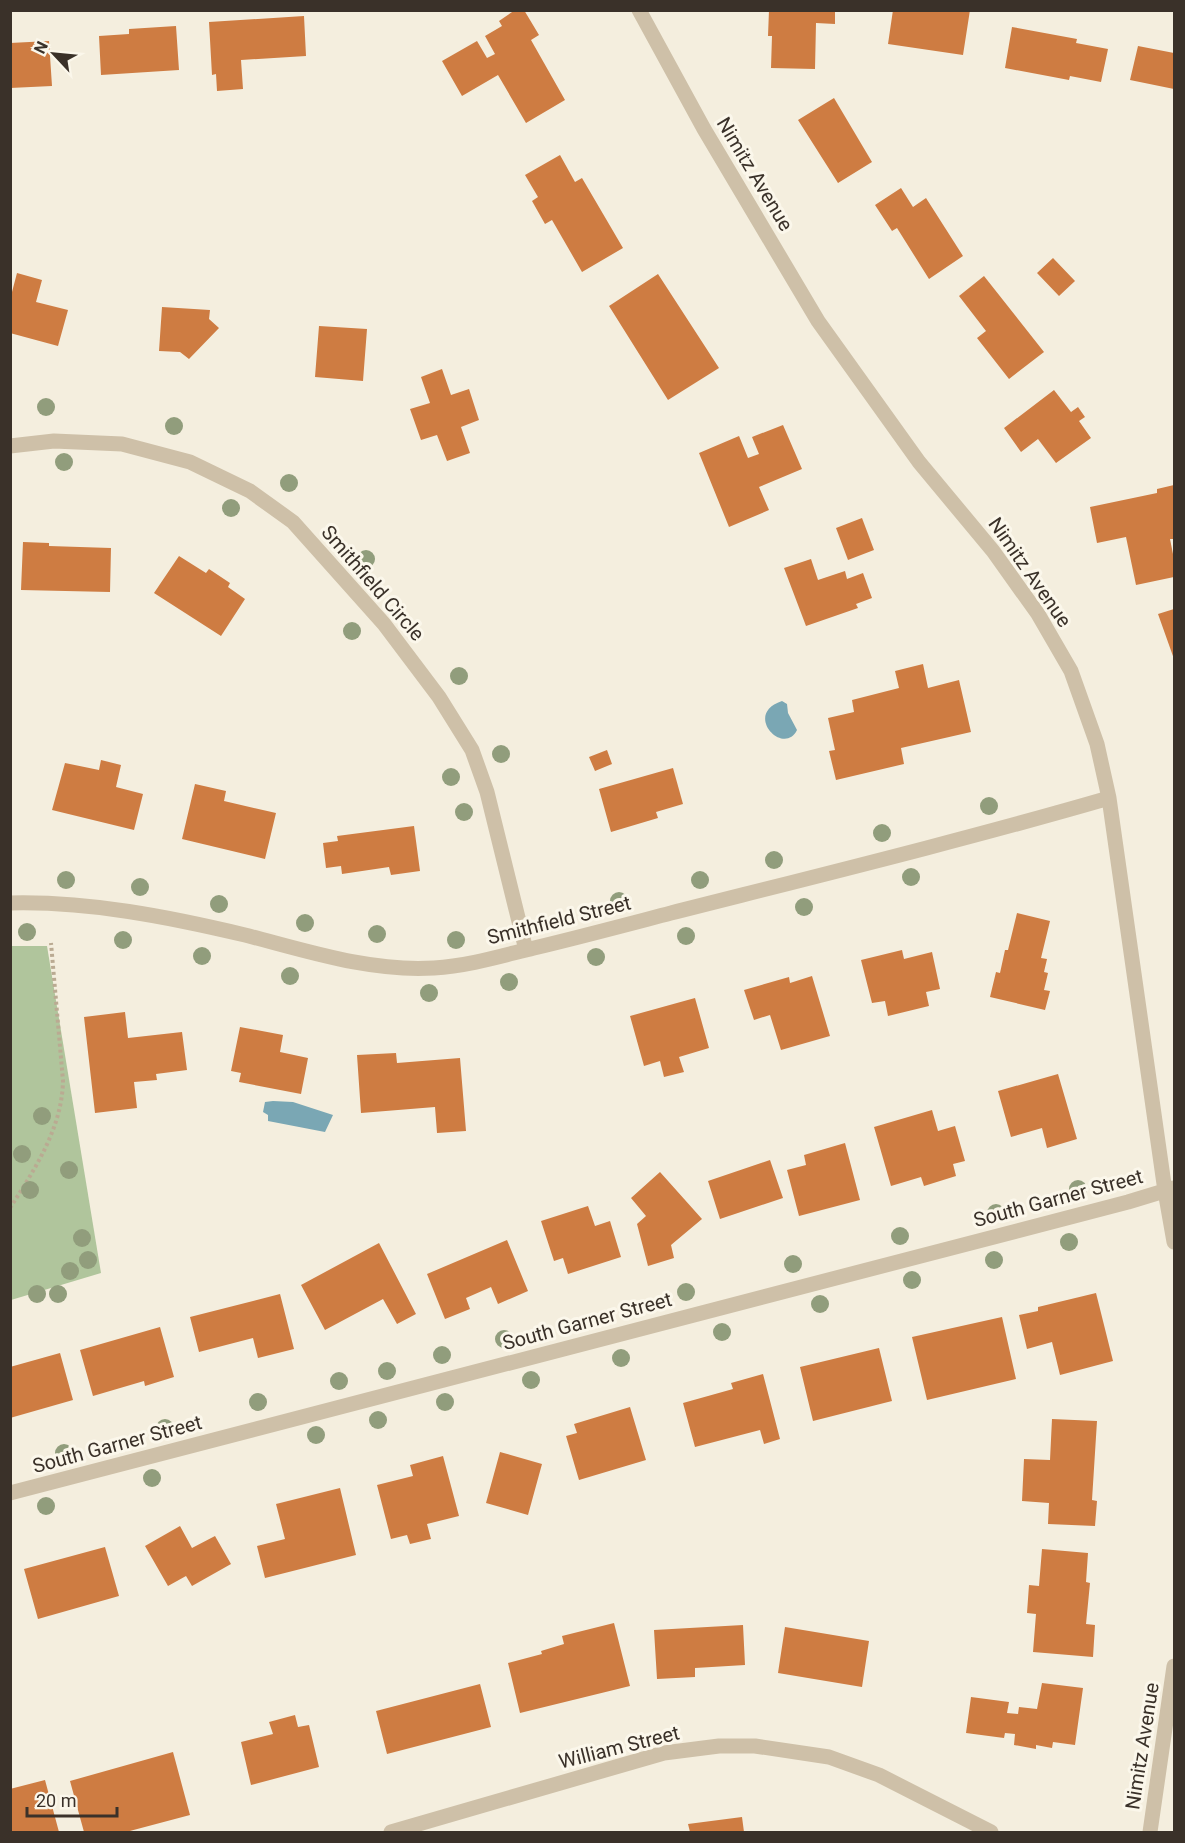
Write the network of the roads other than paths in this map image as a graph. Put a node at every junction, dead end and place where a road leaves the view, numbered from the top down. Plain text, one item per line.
1 (639, 10) edge
2 (10, 446) edge
3 (1109, 798) junction
4 (10, 903) edge
5 (526, 950) junction
6 (1170, 1190) edge
7 (1174, 1242) edge
8 (10, 1493) edge
9 (1174, 1666) edge
10 (419, 1829) edge
11 (391, 1833) edge
12 (991, 1833) edge
13 (1150, 1833) edge

1 - 3 street, Nimitz Avenue
2 - 5 street, Smithfield Circle
3 - 5 street, Smithfield Street
3 - 6 street, Nimitz Avenue
4 - 5 street, Smithfield Street
6 - 7 street, Nimitz Avenue
6 - 8 street, South Garner Street
9 - 13 street, Nimitz Avenue
10 - 11 street, William Street
10 - 12 street, William Street

